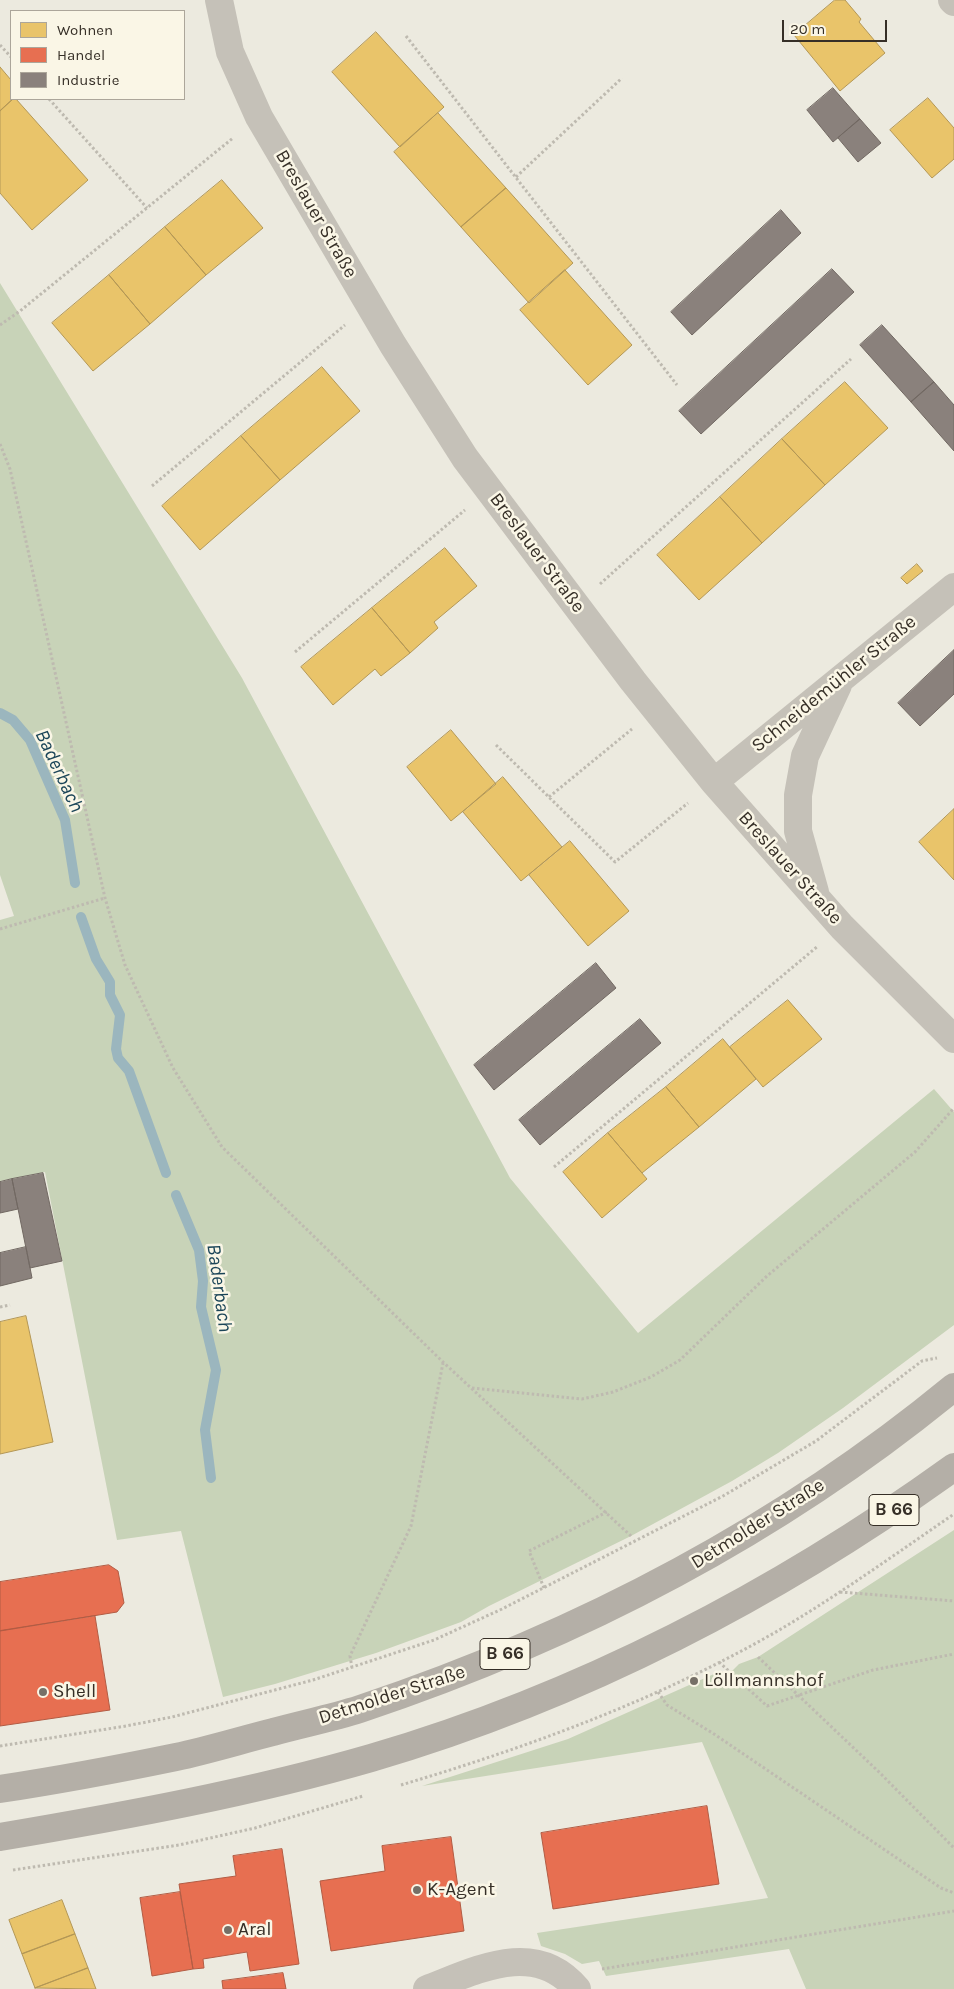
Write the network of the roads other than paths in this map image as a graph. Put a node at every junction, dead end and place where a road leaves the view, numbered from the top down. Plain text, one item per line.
1 (219, 0) edge
2 (954, 587) edge
3 (842, 677) junction
4 (714, 782) junction
5 (817, 899) junction
6 (954, 1039) edge
7 (954, 1387) edge
8 (954, 1467) edge
9 (0, 1789) edge
10 (0, 1837) edge
11 (573, 1984) edge
12 (427, 1989) edge

1 - 4 street, Breslauer Straße
2 - 3 street, Schneidemühler Straße
3 - 4 street, Schneidemühler Straße
3 - 5 street
4 - 5 street, Breslauer Straße
5 - 6 street, Breslauer Straße
7 - 9 main road, Detmolder Straße / B 66
8 - 10 main road, B 66
11 - 12 street

